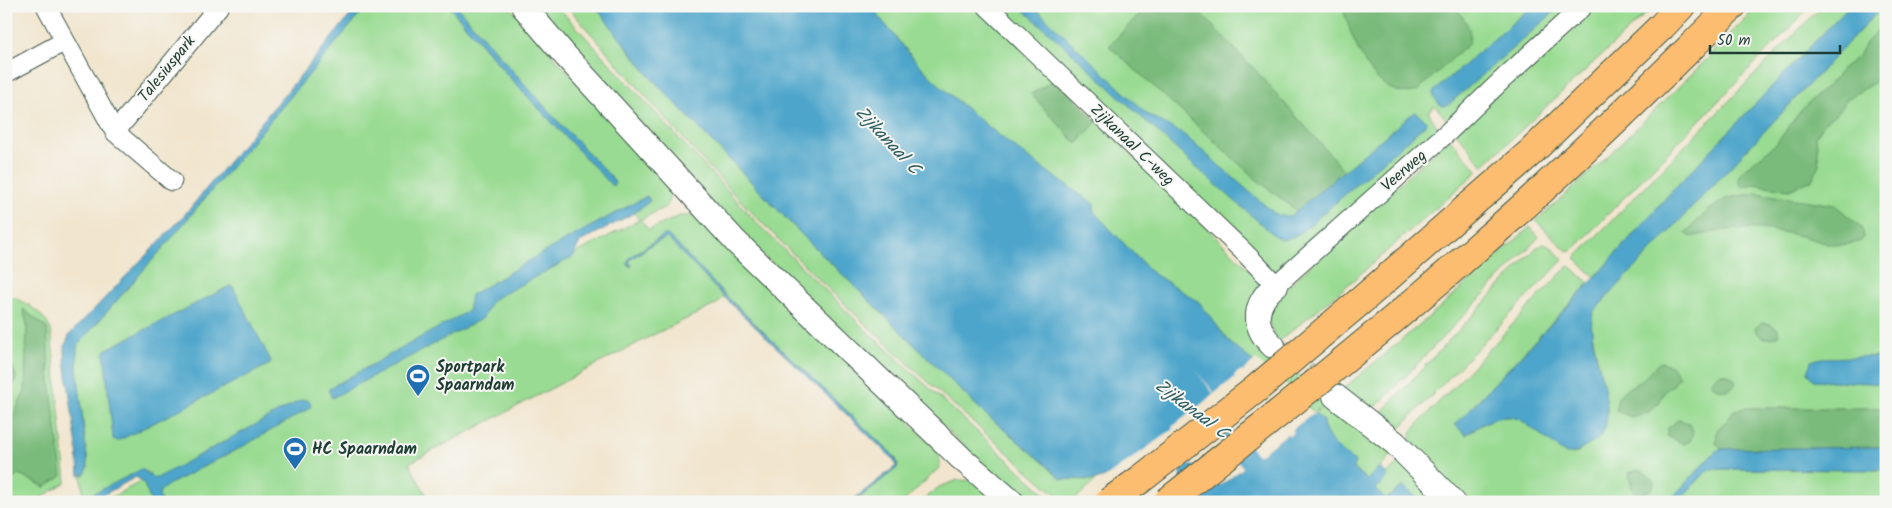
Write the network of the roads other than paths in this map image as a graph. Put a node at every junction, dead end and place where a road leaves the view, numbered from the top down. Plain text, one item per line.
1 (46, 6) edge
2 (218, 6) edge
3 (523, 6) edge
4 (987, 6) edge
5 (1583, 6) edge
6 (1681, 6) edge
7 (1732, 6) edge
8 (65, 41) junction
9 (6, 73) edge
10 (115, 132) junction
11 (172, 181) dead end
12 (1276, 285) junction
13 (1273, 346) tunnel mouth
14 (1335, 396) tunnel mouth
15 (1012, 502) edge
16 (1109, 502) edge
17 (1168, 502) edge
18 (1453, 502) edge

1 - 8 street
2 - 10 street, Talesiuspark
3 - 15 street
4 - 12 street, Zijkanaal C-weg
5 - 12 street, Veerweg
6 - 16 highway, bridge
7 - 17 highway, bridge
8 - 9 street
8 - 10 street
10 - 11 street
12 - 13 street, Veerweg
14 - 18 street

